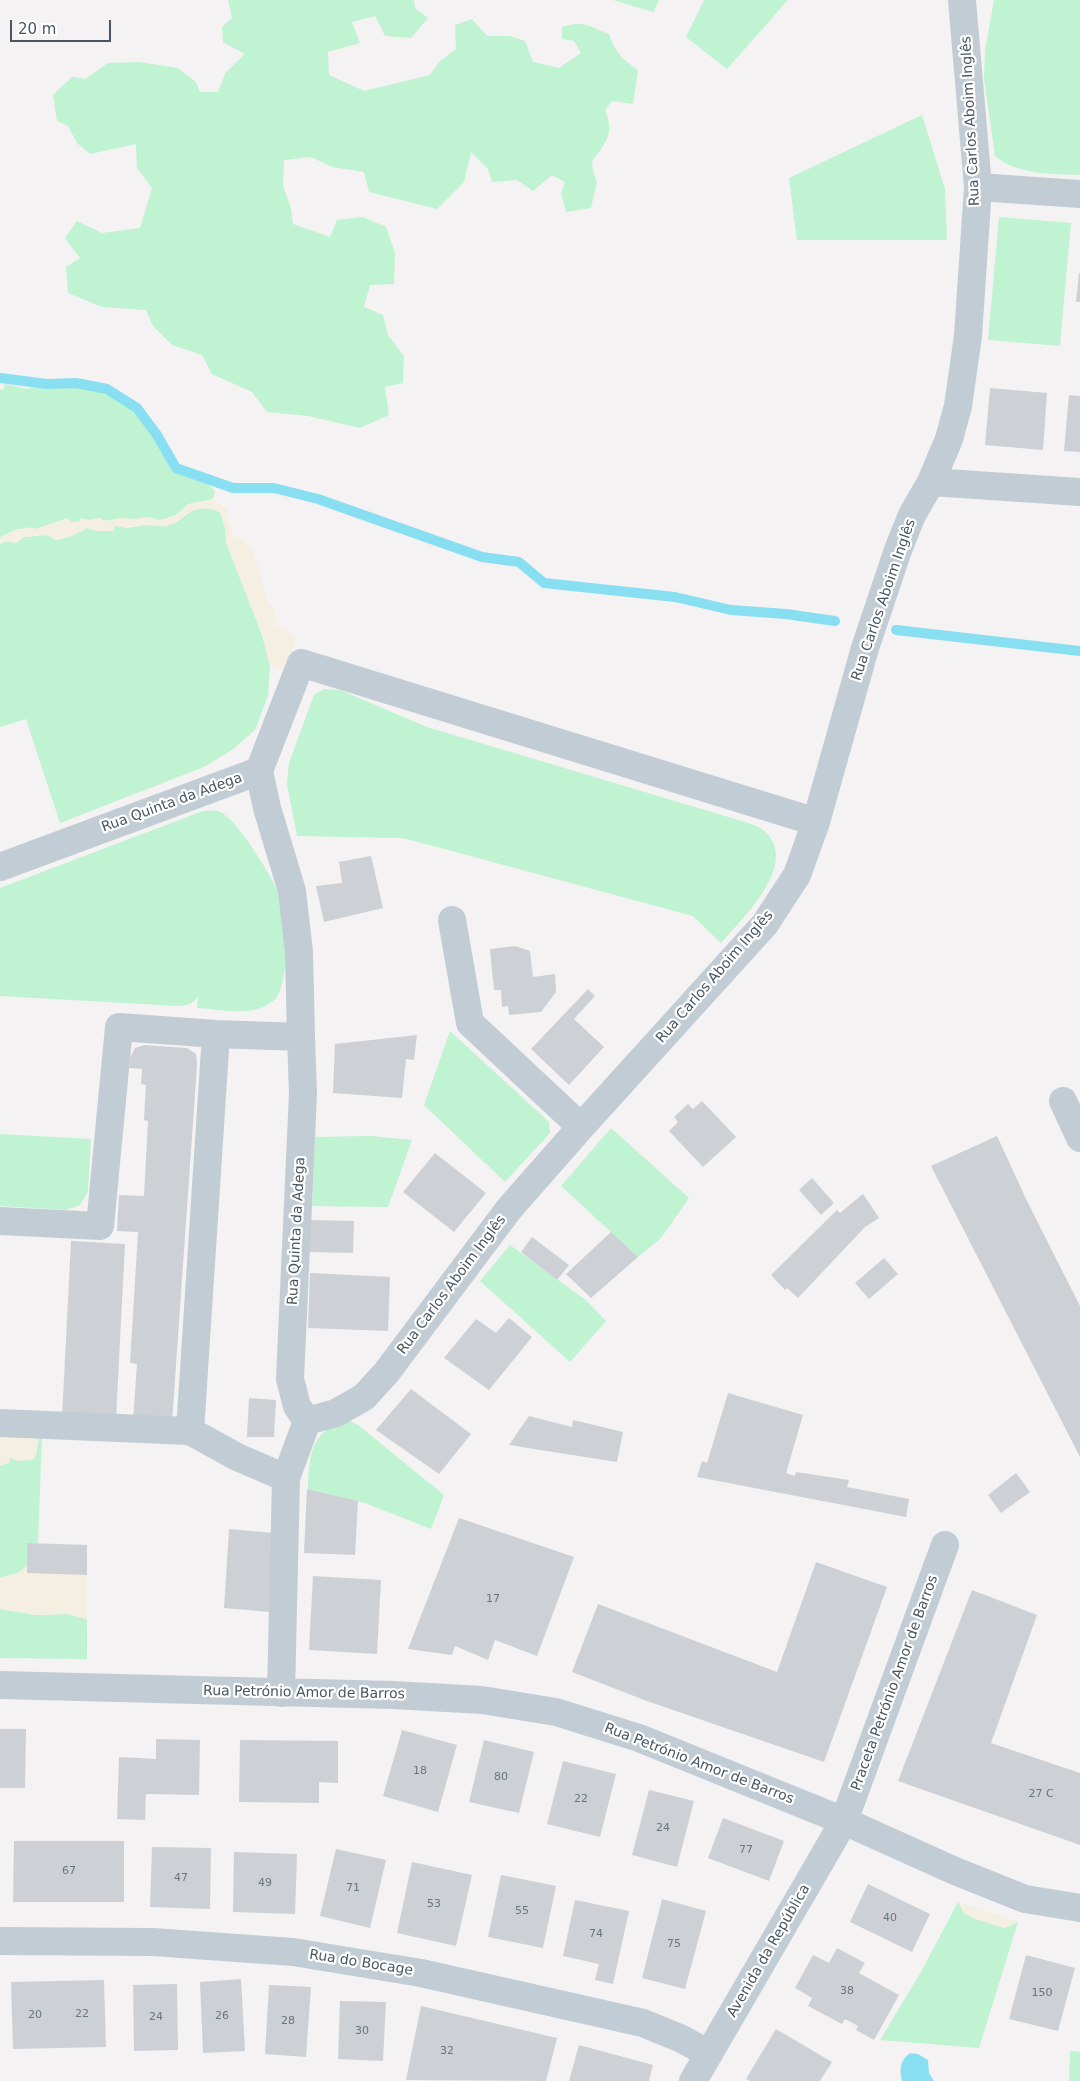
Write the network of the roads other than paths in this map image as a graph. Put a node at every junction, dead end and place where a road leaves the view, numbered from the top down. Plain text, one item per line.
1 (962, 0) edge
2 (978, 188) junction
3 (1080, 194) edge
4 (931, 482) junction
5 (1080, 492) edge
6 (259, 771) junction
7 (816, 822) junction
8 (0, 867) edge
9 (452, 920) dead end
10 (216, 1034) junction
11 (301, 1037) junction
12 (1063, 1100) dead end
13 (581, 1127) junction
14 (1080, 1138) edge
15 (0, 1221) edge
16 (307, 1421) junction
17 (0, 1423) edge
18 (190, 1431) junction
19 (286, 1478) junction
20 (945, 1545) dead end
21 (0, 1685) edge
22 (281, 1693) junction
23 (844, 1820) junction
24 (1080, 1908) edge
25 (0, 1941) edge
26 (709, 2054) junction
27 (693, 2081) edge

1 - 2 street, Rua Carlos Aboim Inglês
2 - 3 street
2 - 4 street, Rua Carlos Aboim Inglês
4 - 5 street
4 - 7 street, Rua Carlos Aboim Inglês
6 - 7 street
6 - 8 street, Rua Quinta da Adega
6 - 11 street, Rua Quinta da Adega
7 - 13 street, Rua Carlos Aboim Inglês
9 - 13 street
10 - 11 street
10 - 15 street
10 - 18 street
11 - 16 street, Rua Quinta da Adega
12 - 14 street
13 - 16 street, Rua Carlos Aboim Inglês
16 - 19 street
17 - 18 street
18 - 19 street
19 - 22 street
20 - 23 street, Praceta Petrónio Amor de Barros
21 - 22 street, Rua Petrónio Amor de Barros
22 - 23 street, Rua Petrónio Amor de Barros
23 - 24 street, Rua Petrónio Amor de Barros
23 - 26 street, Avenida da República
25 - 26 street, Rua do Bocage
26 - 27 street, Avenida da República

